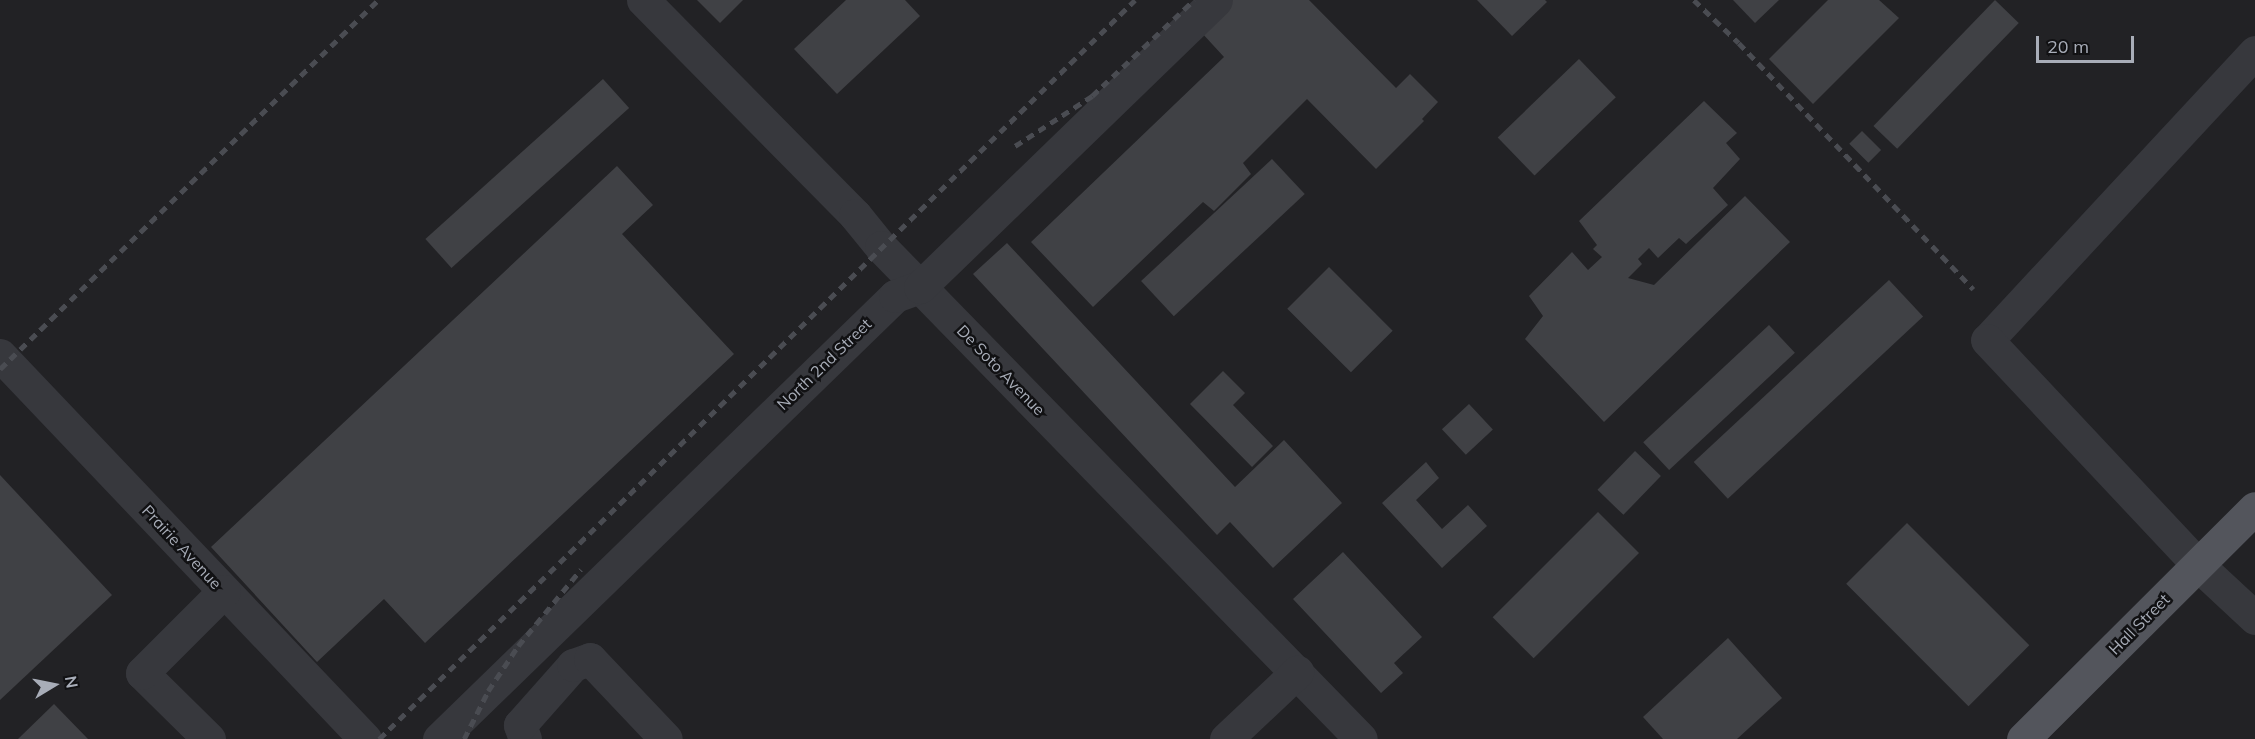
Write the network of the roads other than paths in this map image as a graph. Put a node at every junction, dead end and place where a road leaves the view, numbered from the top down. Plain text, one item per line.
1 (643, 0) edge
2 (1216, 0) edge
3 (2255, 52) edge
4 (920, 287) junction
5 (0, 355) edge
6 (2255, 508) edge
7 (2198, 565) junction
8 (224, 591) junction
9 (2255, 618) edge
10 (1298, 672) junction
11 (209, 739) edge
12 (365, 739) edge
13 (439, 739) edge
14 (525, 739) edge
15 (666, 739) edge
16 (1226, 739) edge
17 (1361, 739) edge
18 (2023, 739) edge

1 - 4 street, De Soto Avenue
2 - 4 street, North 2nd Street
3 - 7 street
4 - 10 street, De Soto Avenue
4 - 13 street, North 2nd Street
5 - 8 street, Prairie Avenue
6 - 7 main road, Hall Street
7 - 9 street
7 - 18 main road, Hall Street
8 - 11 street
8 - 12 street, Prairie Avenue
10 - 16 street
10 - 17 street, De Soto Avenue
14 - 15 street

